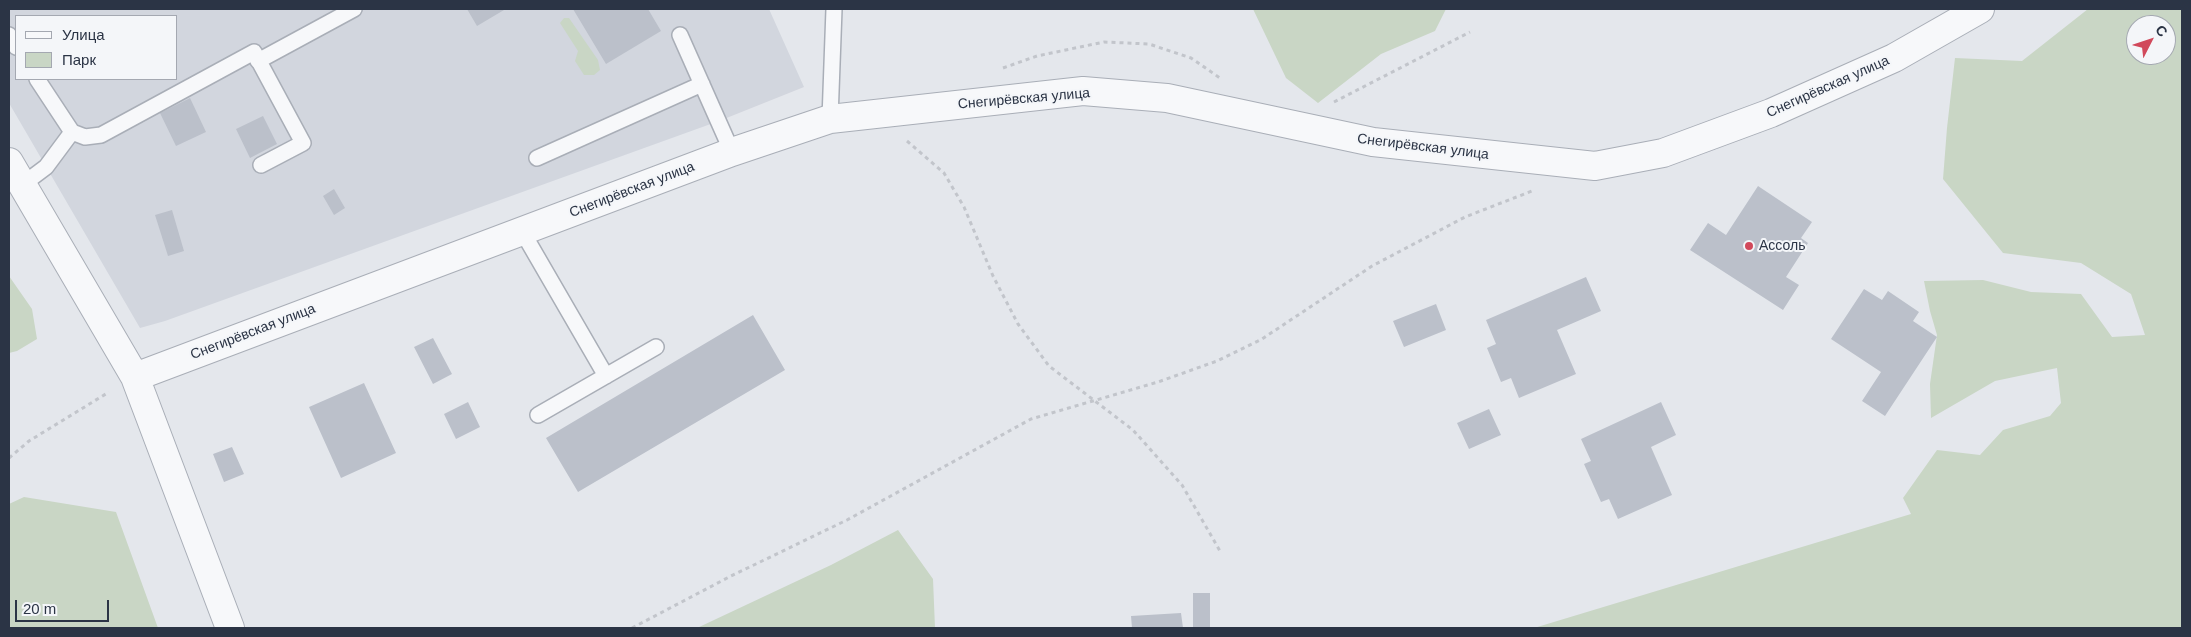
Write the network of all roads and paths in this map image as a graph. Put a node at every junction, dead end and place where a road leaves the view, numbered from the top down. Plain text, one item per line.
1 (354, 9) edge
2 (834, 9) edge
3 (1980, 9) edge
4 (1470, 32) dead end
5 (680, 35) dead end
6 (258, 61) junction
7 (38, 80) edge
8 (702, 84) junction
9 (1333, 103) dead end
10 (875, 113) junction
11 (830, 119) junction
12 (72, 132) junction
13 (732, 152) junction
14 (537, 158) dead end
15 (9, 162) edge
16 (262, 165) dead end
17 (22, 185) junction
18 (1540, 188) dead end
19 (522, 231) junction
20 (656, 347) dead end
21 (606, 376) junction
22 (135, 377) junction
23 (1091, 400) junction
24 (538, 415) dead end
25 (9, 458) edge
26 (1220, 551) dead end
27 (230, 628) edge
28 (632, 628) edge

1 - 6 lane
2 - 11 lane
3 - 10 street, Снегирёвская улица
4 - 9 path
5 - 8 lane
6 - 12 lane
6 - 16 lane
7 - 12 lane
8 - 13 lane
8 - 14 lane
10 - 11 street, Снегирёвская улица
10 - 23 path
11 - 13 street, Снегирёвская улица
12 - 17 lane
13 - 19 street, Снегирёвская улица
15 - 17 street
17 - 22 street
18 - 23 path
19 - 21 lane
19 - 22 street, Снегирёвская улица
20 - 21 lane
21 - 24 lane
22 - 25 path
22 - 27 street
23 - 26 path
23 - 28 path

